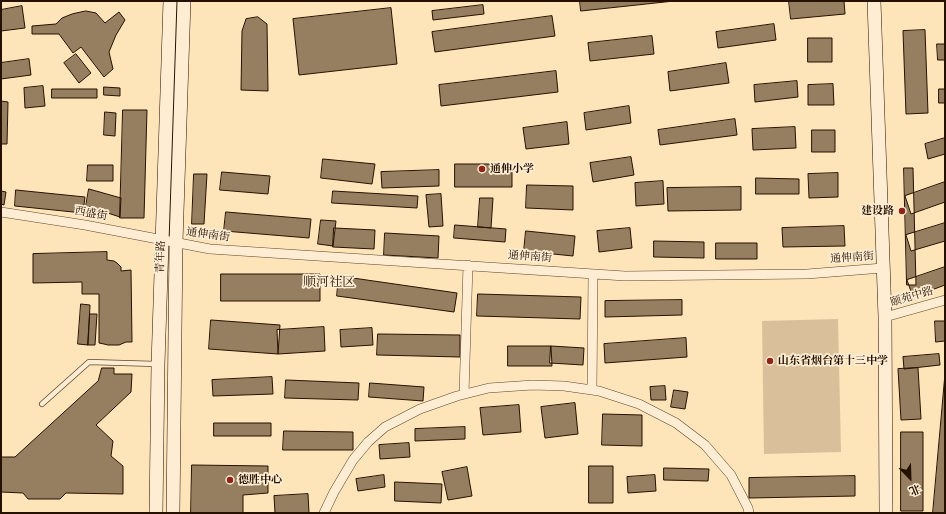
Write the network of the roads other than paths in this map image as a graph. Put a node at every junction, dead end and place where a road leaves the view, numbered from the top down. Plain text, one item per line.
1 (170, 1) edge
2 (184, 1) edge
3 (874, 1) edge
4 (1, 212) edge
5 (162, 240) junction
6 (176, 242) junction
7 (468, 265) junction
8 (883, 268) junction
9 (593, 274) junction
10 (945, 300) edge
11 (885, 317) junction
12 (158, 364) junction
13 (592, 390) junction
14 (464, 394) junction
15 (42, 404) dead end
16 (156, 513) edge
17 (173, 513) edge
18 (324, 513) edge
19 (749, 513) edge
20 (886, 513) edge

1 - 5 main road, 青年路
2 - 6 main road, 青年路
3 - 8 main road
4 - 5 street, 西盛街
5 - 6 street, 西盛街
5 - 12 main road, 青年路
6 - 7 street, 通伸南街
6 - 17 main road, 青年路
7 - 9 street, 通伸南街
7 - 14 street
8 - 9 street, 通伸南街
8 - 11 main road
9 - 13 street
10 - 11 street, 颐苑中路
11 - 20 main road
12 - 15 lane
12 - 16 main road, 青年路
13 - 14 street
13 - 19 street
14 - 18 street

